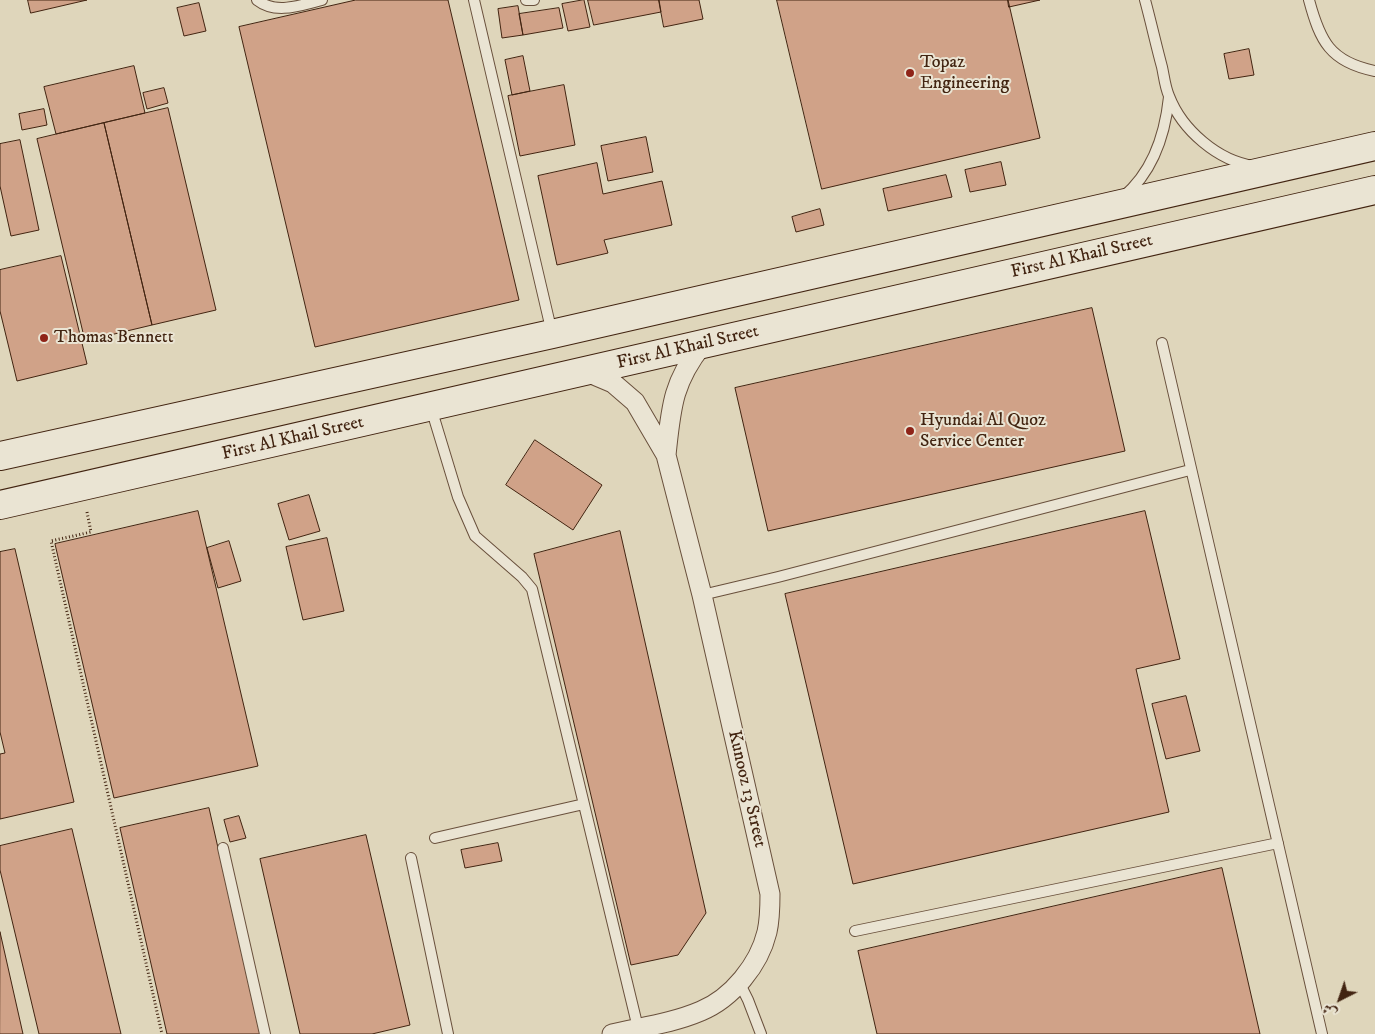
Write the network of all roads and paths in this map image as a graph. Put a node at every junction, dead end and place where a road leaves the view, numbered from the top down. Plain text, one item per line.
1 (257, 0) edge
2 (322, 0) edge
3 (474, 0) edge
4 (526, 0) edge
5 (534, 0) edge
6 (1145, 0) edge
7 (1310, 0) edge
8 (1375, 71) edge
9 (1169, 96) junction
10 (1375, 146) edge
11 (1272, 169) junction
12 (1375, 190) edge
13 (1113, 205) junction
14 (552, 334) junction
15 (1162, 343) dead end
16 (702, 345) junction
17 (587, 372) junction
18 (431, 408) junction
19 (5, 452) edge
20 (666, 455) junction
21 (1190, 470) junction
22 (81, 487) junction
23 (0, 505) edge
24 (702, 595) junction
25 (584, 804) junction
26 (434, 838) dead end
27 (1278, 843) junction
28 (224, 848) dead end
29 (411, 858) dead end
30 (855, 931) dead end
31 (739, 982) junction
32 (650, 1029) edge
33 (162, 1034) edge
34 (265, 1034) edge
35 (448, 1034) edge
36 (612, 1034) edge
37 (761, 1034) edge
38 (1322, 1034) edge

1 - 2 lane
3 - 14 lane
4 - 5 lane
6 - 9 lane
7 - 8 lane
9 - 11 lane
9 - 13 lane
10 - 11 main road
11 - 13 main road
12 - 16 main road, First Al Khail Street
13 - 14 main road
14 - 19 main road
15 - 21 lane
16 - 17 main road, First Al Khail Street
16 - 20 street, Kunooz 13 Street
17 - 18 main road, First Al Khail Street
17 - 20 street, Kunooz 13 Street
18 - 22 main road, First Al Khail Street
18 - 25 lane
20 - 24 street, Kunooz 13 Street
21 - 24 lane
21 - 27 lane
22 - 23 main road, First Al Khail Street
22 - 33 path
24 - 31 street, Kunooz 13 Street
25 - 26 lane
25 - 32 lane
27 - 30 lane
27 - 38 lane
28 - 34 lane
29 - 35 lane
31 - 32 street, Kunooz 13 Street
31 - 37 lane
32 - 36 street, Kunooz 13 Street

